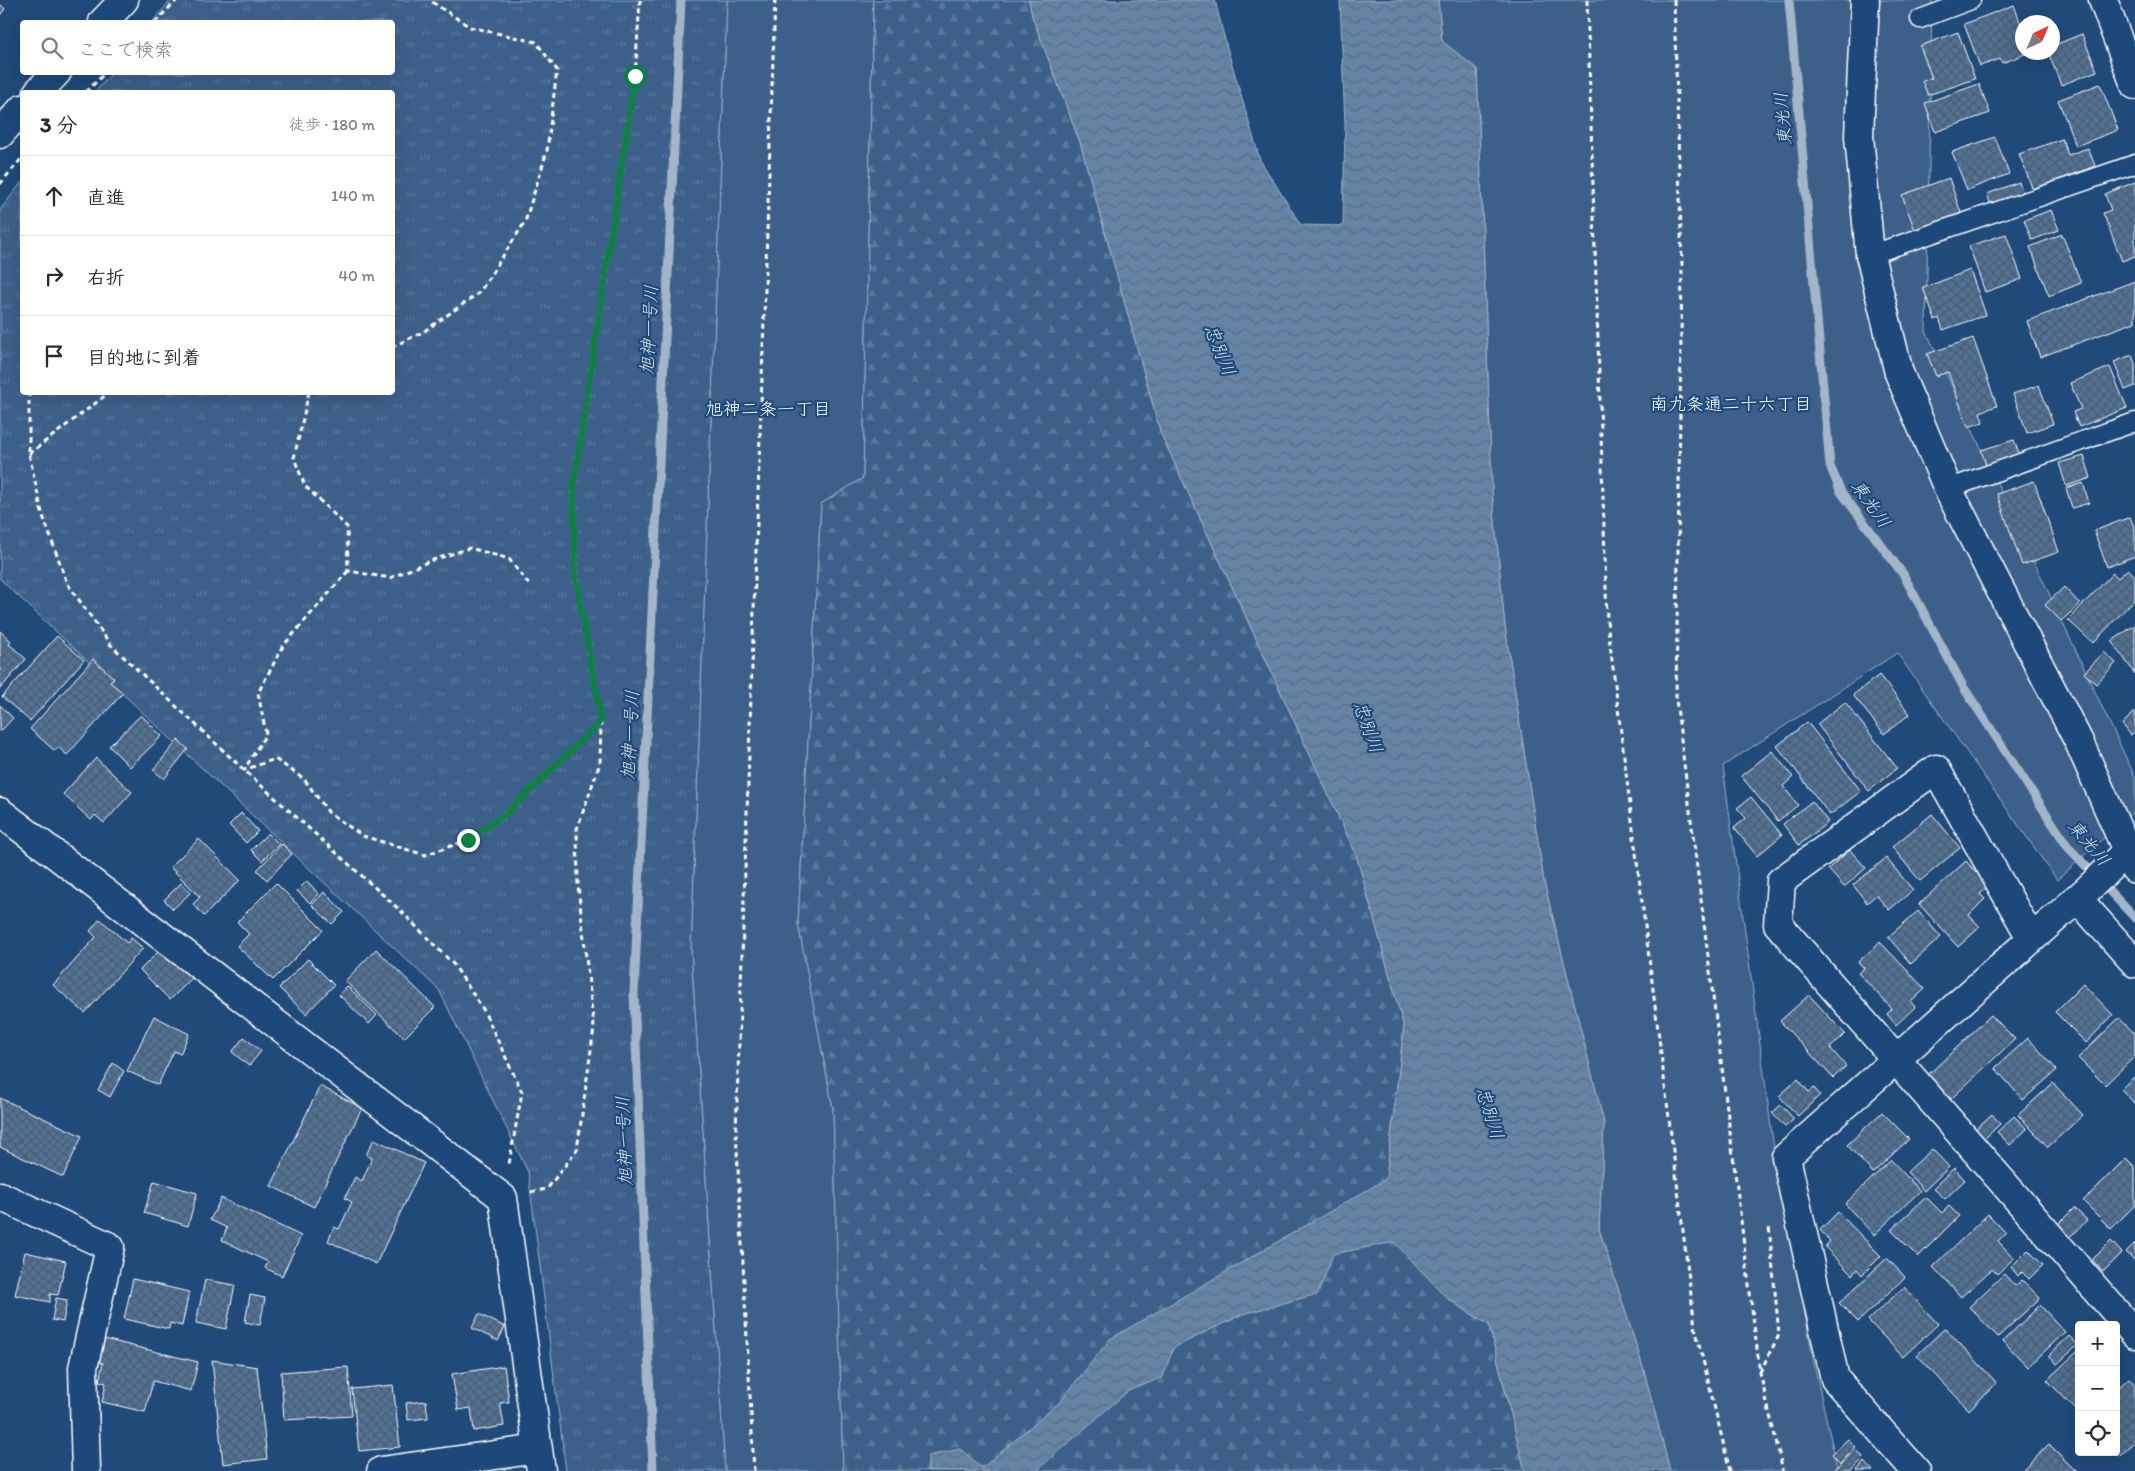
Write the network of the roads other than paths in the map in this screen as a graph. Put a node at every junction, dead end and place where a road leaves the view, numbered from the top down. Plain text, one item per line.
1 (124, 0) edge
2 (1865, 0) edge
3 (1971, 0) edge
4 (2103, 0) edge
5 (1920, 19) dead end
6 (105, 20) edge
7 (54, 75) edge
8 (2135, 85) edge
9 (40, 90) edge
10 (20, 111) edge
11 (0, 134) edge
12 (2135, 164) edge
13 (1870, 255) junction
14 (2135, 422) edge
15 (1948, 489) junction
16 (0, 812) edge
17 (2126, 858) edge
18 (2082, 893) junction
19 (2031, 938) junction
20 (2135, 963) edge
21 (1895, 1060) junction
22 (0, 1196) edge
23 (2135, 1334) edge
24 (540, 1460) edge
25 (86, 1471) edge
26 (381, 1471) edge
27 (1916, 1471) edge

1 - 6 street
2 - 13 street
3 - 5 lane
4 - 8 street
7 - 9 street
10 - 11 street
12 - 13 lane
13 - 15 street
14 - 15 lane
15 - 17 street
16 - 24 street
17 - 18 street
18 - 19 street
18 - 20 street
19 - 21 street
19 - 21 street
21 - 23 street
21 - 27 street
22 - 25 street
24 - 26 street

